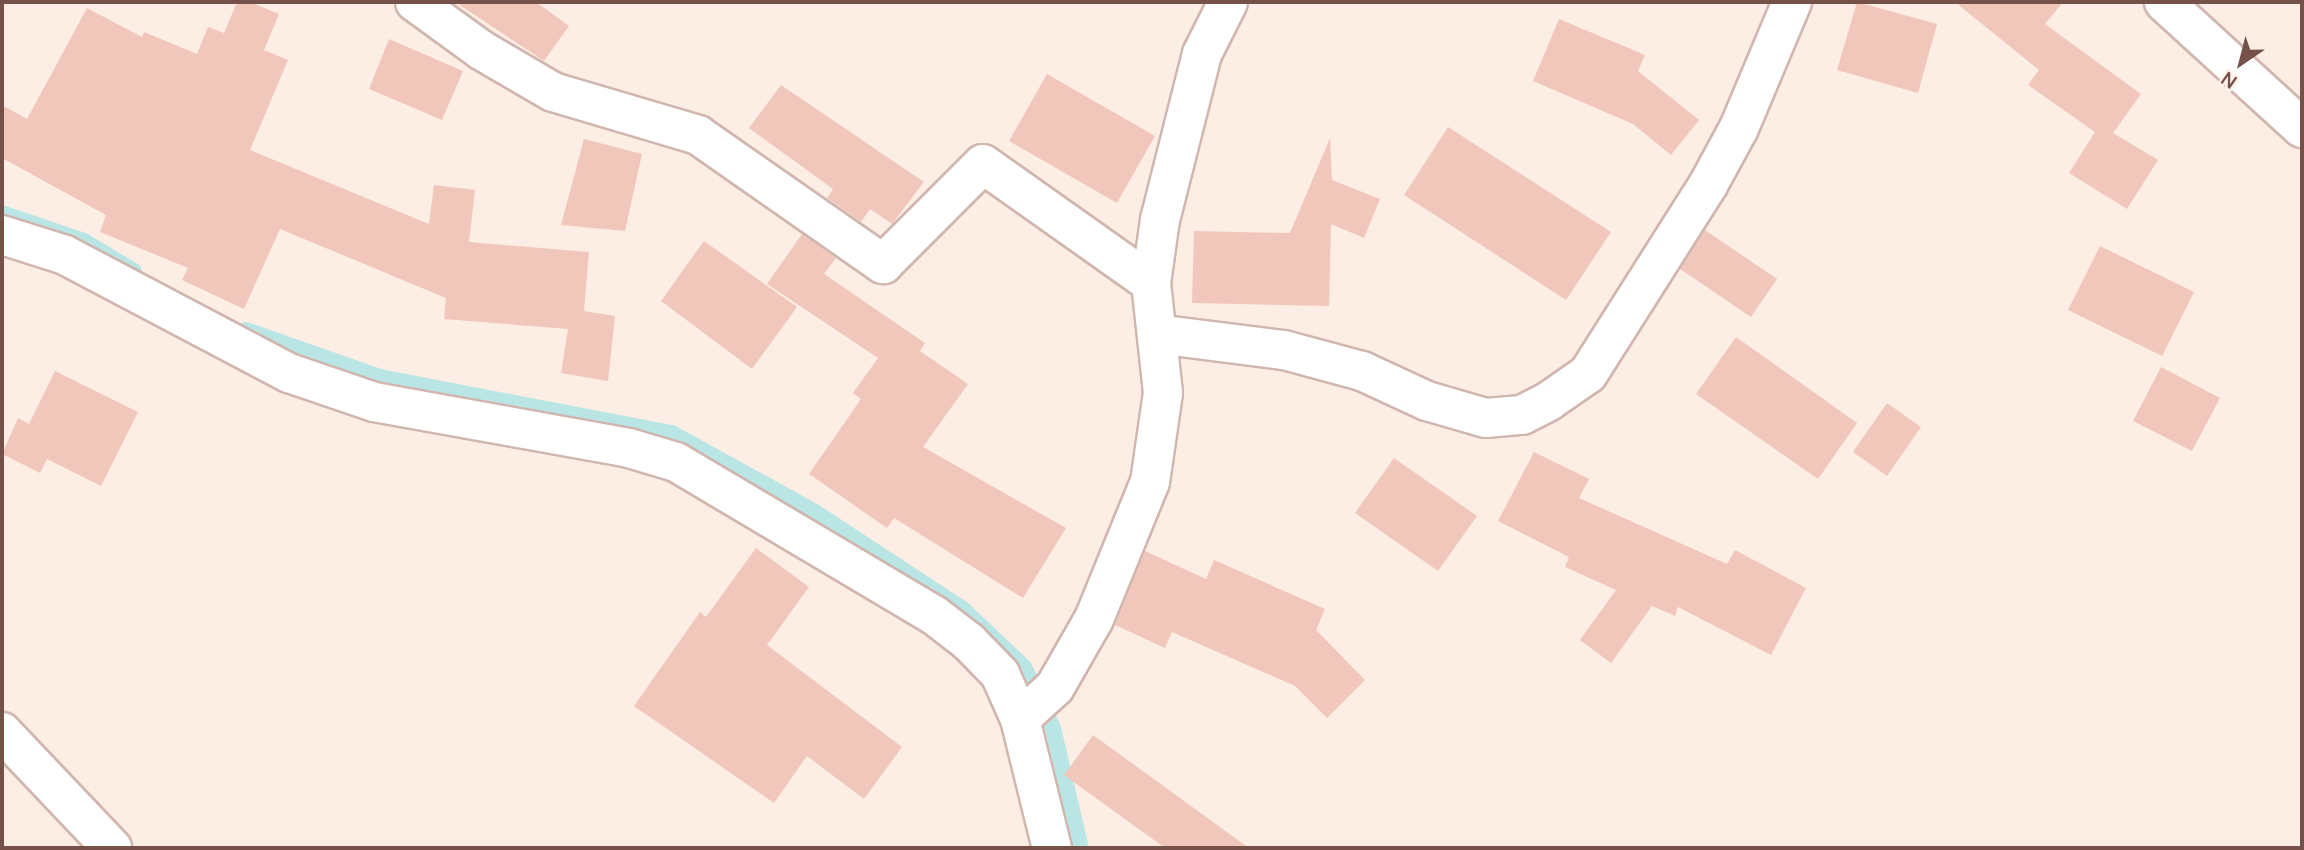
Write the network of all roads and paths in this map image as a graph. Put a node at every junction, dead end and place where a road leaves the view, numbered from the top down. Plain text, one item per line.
1 (415, 2) edge
2 (1228, 2) edge
3 (1792, 2) edge
4 (2164, 2) edge
5 (2302, 128) edge
6 (2, 235) edge
7 (1151, 283) junction
8 (1157, 334) junction
9 (1036, 705) junction
10 (2, 732) edge
11 (112, 848) edge
12 (1052, 848) edge

1 - 7 street
2 - 7 street
3 - 8 street
4 - 5 street
6 - 9 street
7 - 8 street
8 - 9 street
9 - 12 street
10 - 11 street

